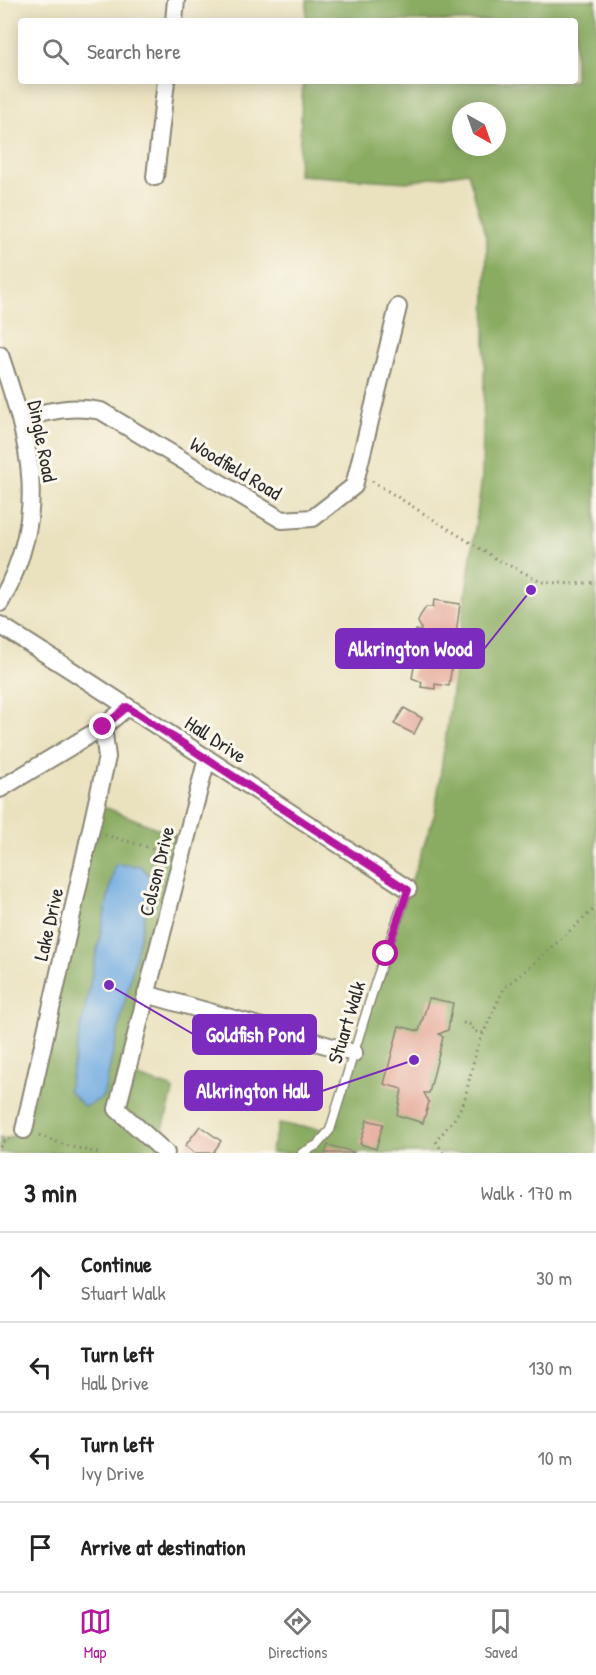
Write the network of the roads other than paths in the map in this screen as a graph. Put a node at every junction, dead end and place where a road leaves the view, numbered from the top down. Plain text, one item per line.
1 (176, 0) edge
2 (174, 18) edge
3 (166, 84) edge
4 (155, 177) dead end
5 (399, 307) dead end
6 (0, 355) edge
7 (21, 418) junction
8 (0, 603) edge
9 (0, 625) edge
10 (127, 707) junction
11 (103, 727) junction
12 (207, 758) junction
13 (0, 789) edge
14 (408, 890) joint
15 (146, 994) junction
16 (354, 1053) junction
17 (24, 1130) road end
18 (166, 1153) edge
19 (302, 1153) edge

1 - 2 street
3 - 4 street
5 - 7 street, Woodfield Road
6 - 7 street, Dingle Road
7 - 8 street, Dingle Road
9 - 10 street, Hall Drive
10 - 11 street
10 - 12 street, Hall Drive
11 - 13 street
11 - 17 street, Lake Drive
12 - 14 street, Hall Drive
12 - 15 street, Colson Drive
14 - 16 lane, Stuart Walk
15 - 16 street
15 - 18 street, Colson Drive
16 - 19 lane, Stuart Walk

